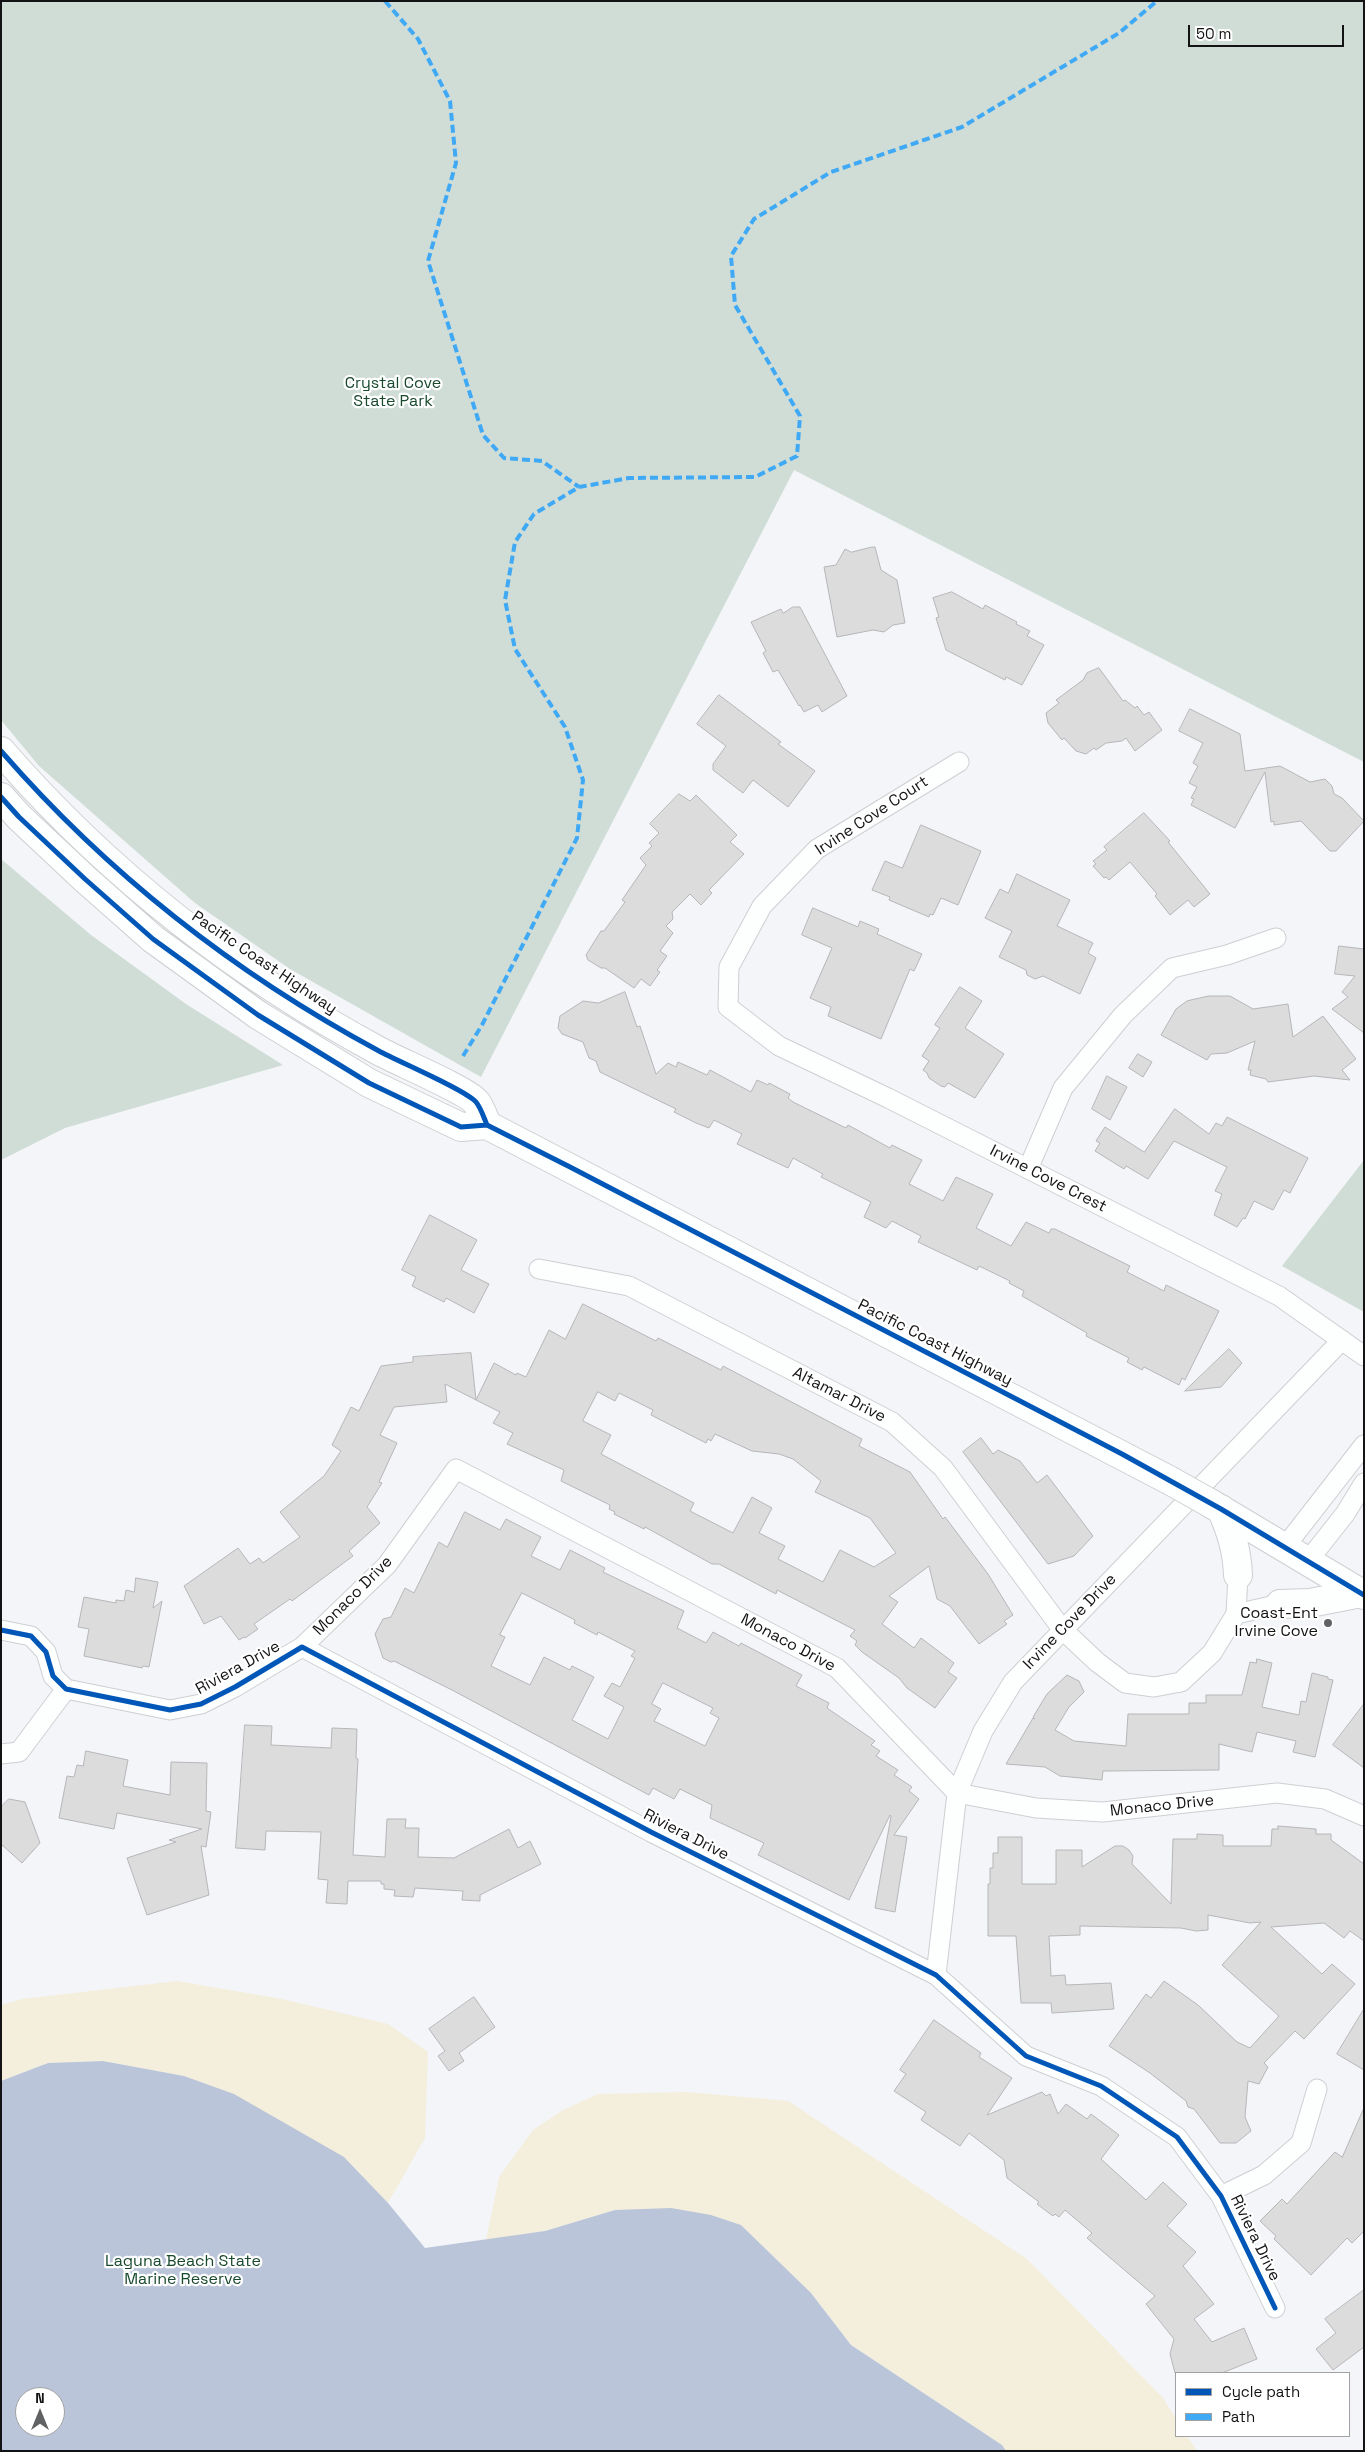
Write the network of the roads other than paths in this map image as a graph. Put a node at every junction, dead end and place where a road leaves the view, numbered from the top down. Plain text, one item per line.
1 (1, 752) edge
2 (959, 762) dead end
3 (1, 797) edge
4 (1276, 938) dead end
5 (728, 1007) joint
6 (487, 1125) junction
7 (1028, 1168) junction
8 (539, 1269) dead end
9 (1342, 1340) junction
10 (1364, 1356) edge
11 (1364, 1445) edge
12 (1364, 1483) edge
13 (1216, 1506) junction
14 (1284, 1548) junction
15 (1307, 1562) junction
16 (1238, 1574) joint
17 (1362, 1594) edge
18 (1280, 1604) joint
19 (1236, 1614) junction
20 (1062, 1629) junction
21 (1, 1630) edge
22 (302, 1647) junction
23 (66, 1689) junction
24 (1, 1754) edge
25 (957, 1793) junction
26 (1364, 1816) edge
27 (936, 1975) junction
28 (1317, 2089) dead end
29 (1221, 2196) junction
30 (1275, 2308) dead end

1 - 6 highway, Pacific Coast Highway
2 - 5 street, Irvine Cove Court
3 - 6 highway
4 - 7 street
5 - 7 street, Irvine Cove Crest
6 - 13 highway, Pacific Coast Highway, bridge
7 - 9 street, Irvine Cove Crest
8 - 20 street, Altamar Drive
9 - 10 street, Irvine Cove Crest
9 - 20 street, Irvine Cove Drive
11 - 14 street
12 - 15 street
13 - 14 highway, Pacific Coast Highway
13 - 16 highway
14 - 15 highway, Pacific Coast Highway
15 - 17 highway, Pacific Coast Highway
16 - 19 street
17 - 18 highway
18 - 19 street
19 - 20 street, Altamar Drive
20 - 25 street, Irvine Cove Drive
21 - 23 street
22 - 23 street, Riviera Drive
22 - 25 street, Monaco Drive
22 - 27 street, Riviera Drive
23 - 24 street
25 - 26 street, Monaco Drive
25 - 27 street, Irvine Cove Drive
27 - 29 street, Riviera Drive
28 - 29 street
29 - 30 street, Riviera Drive

